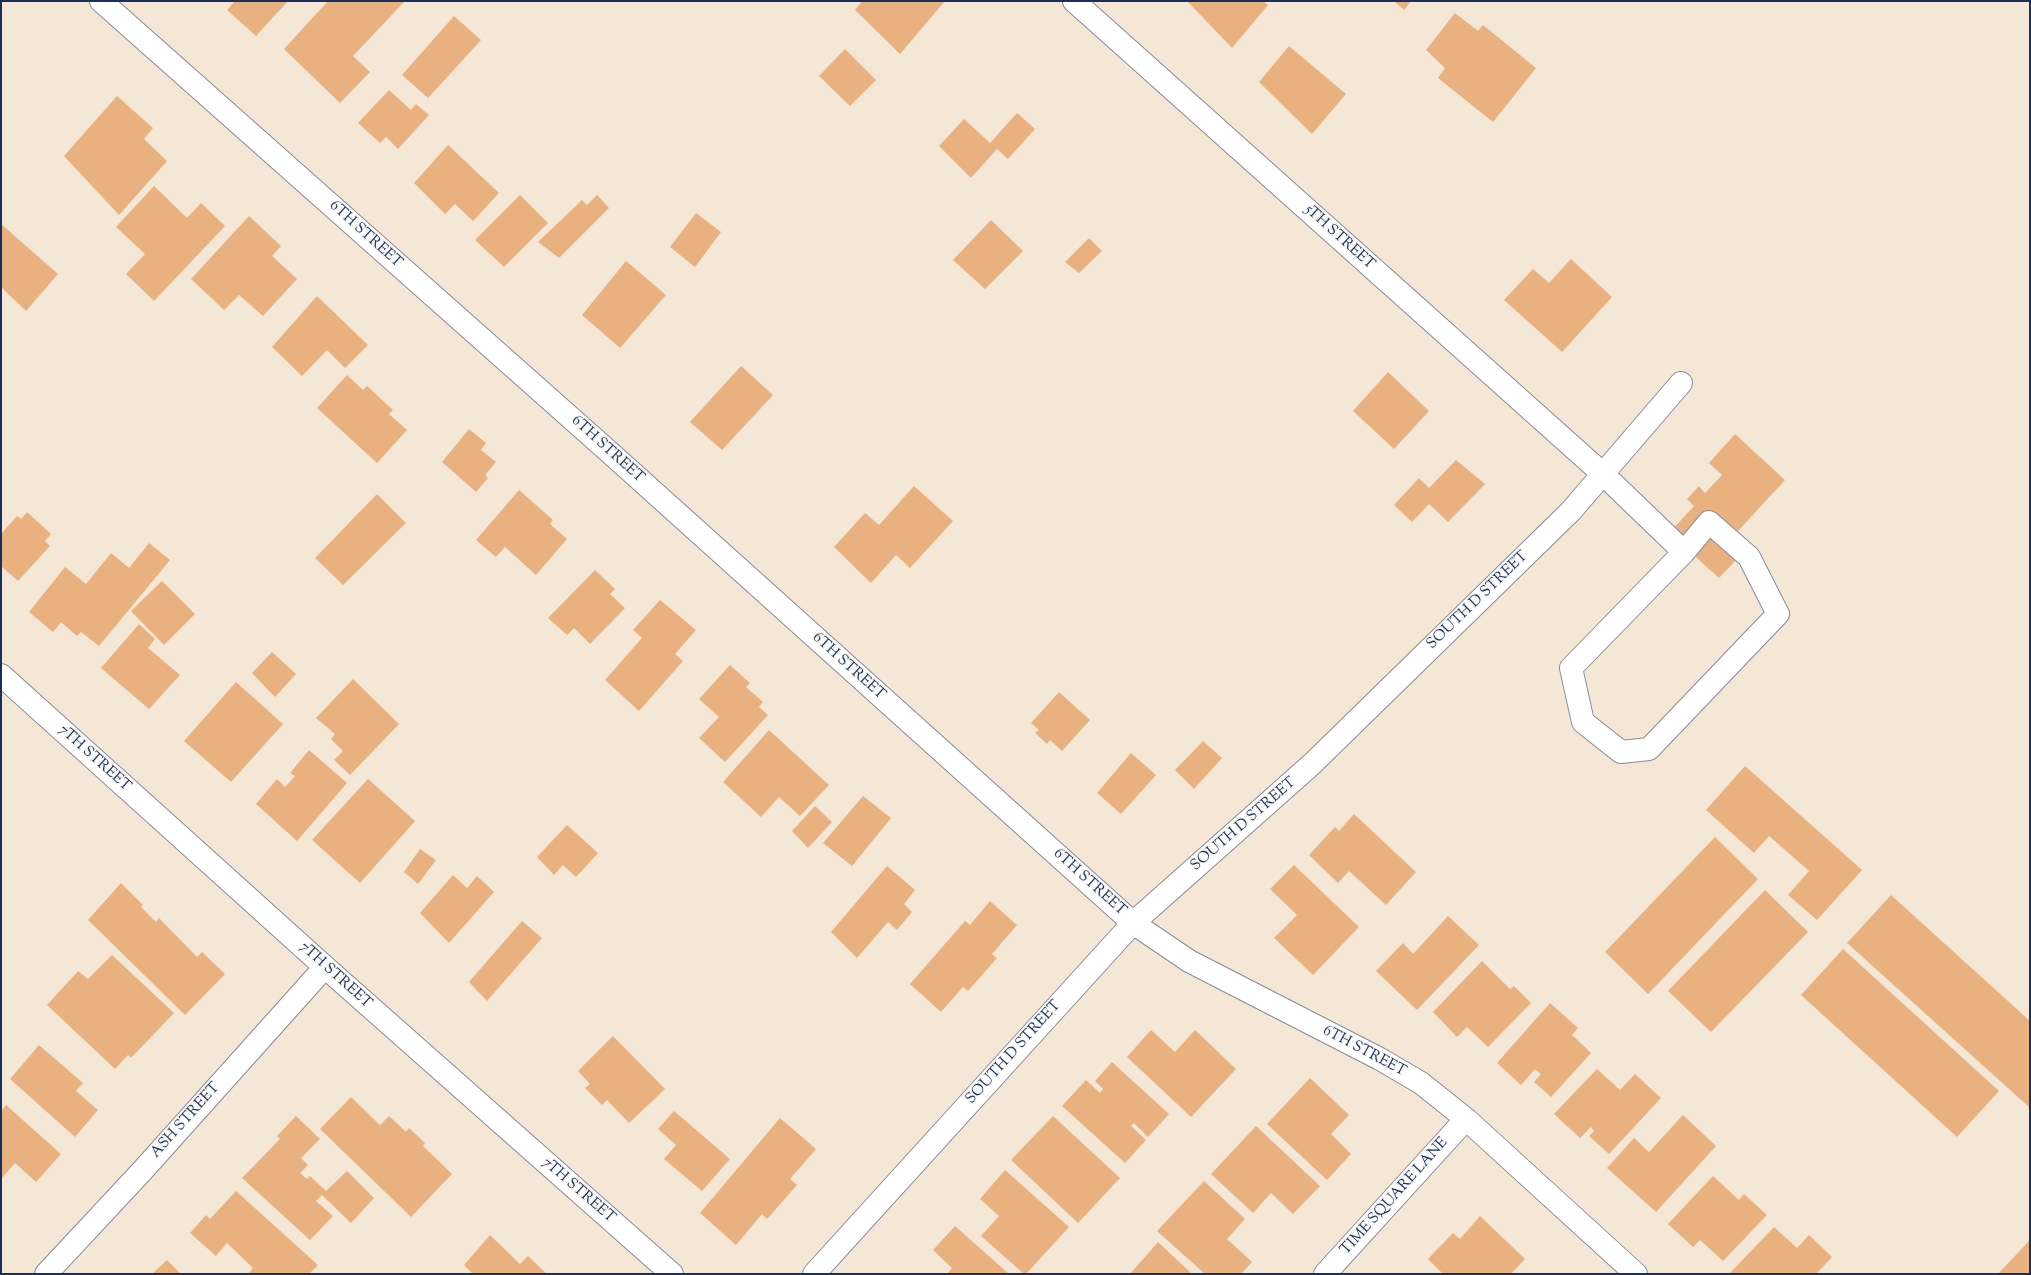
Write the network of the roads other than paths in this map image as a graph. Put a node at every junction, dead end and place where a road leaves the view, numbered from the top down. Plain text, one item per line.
1 (101, 1) edge
2 (1074, 1) edge
3 (1681, 383) dead end
4 (1604, 475) junction
5 (1684, 552) junction
6 (1, 675) edge
7 (1133, 923) junction
8 (325, 967) junction
9 (1466, 1119) junction
10 (46, 1274) edge
11 (672, 1274) edge
12 (814, 1274) edge
13 (1325, 1274) edge
14 (1636, 1274) edge

1 - 7 street, 6TH STREET
2 - 4 street, 5TH STREET
3 - 4 street, SOUTH D STREET
4 - 5 street, 5TH STREET
4 - 7 street, SOUTH D STREET
5 - 5 street
6 - 8 street, 7TH STREET
7 - 9 street, 6TH STREET
7 - 12 street, SOUTH D STREET
8 - 10 street, ASH STREET
8 - 11 street, 7TH STREET
9 - 13 street, TIME SQUARE LANE
9 - 14 street, 6TH STREET

